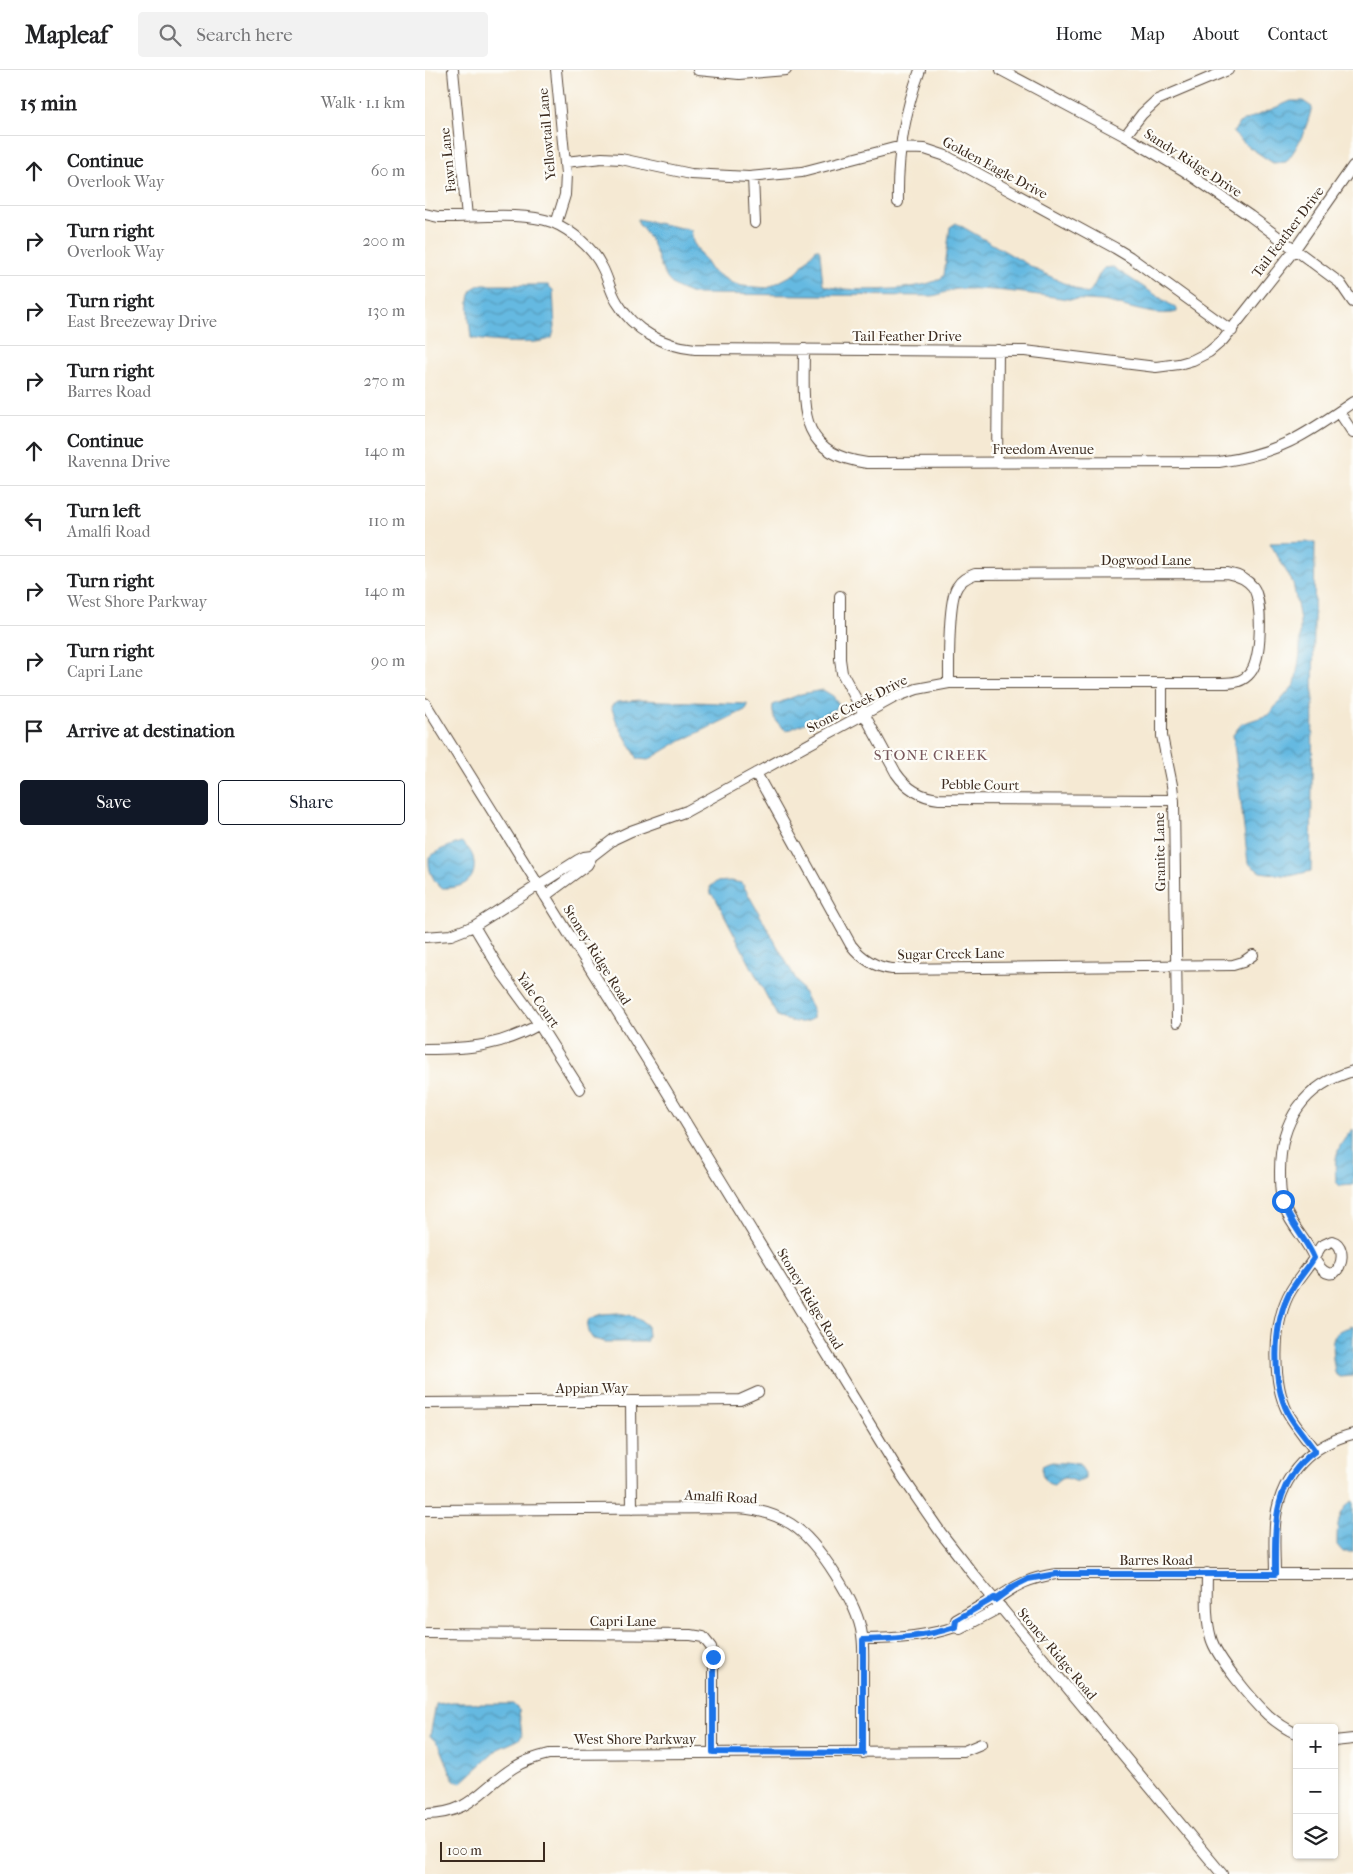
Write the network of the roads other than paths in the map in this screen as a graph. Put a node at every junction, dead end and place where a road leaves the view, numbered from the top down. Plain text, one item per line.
1 (453, 70) edge
2 (556, 70) edge
3 (698, 70) edge
4 (787, 70) edge
5 (920, 70) edge
6 (1001, 70) edge
7 (1229, 70) edge
8 (1125, 136) junction
9 (900, 148) junction
10 (565, 162) junction
11 (1353, 166) edge
12 (753, 177) junction
13 (898, 202) dead end
14 (425, 214) edge
15 (467, 217) junction
16 (755, 223) dead end
17 (557, 224) junction
18 (1295, 249) junction
19 (1353, 302) edge
20 (1232, 331) junction
21 (804, 350) junction
22 (998, 350) junction
23 (1353, 402) edge
24 (1339, 412) junction
25 (1353, 433) edge
26 (997, 463) junction
27 (840, 596) dead end
28 (949, 683) junction
29 (1162, 684) junction
30 (425, 703) edge
31 (865, 714) junction
32 (756, 773) junction
33 (1173, 800) junction
34 (592, 856) junction
35 (538, 886) junction
36 (545, 896) junction
37 (474, 926) junction
38 (425, 937) edge
39 (1253, 955) dead end
40 (1175, 965) junction
41 (1177, 1022) dead end
42 (540, 1024) junction
43 (425, 1049) edge
44 (1353, 1070) edge
45 (580, 1089) dead end
46 (758, 1392) dead end
47 (631, 1402) junction
48 (425, 1403) edge
49 (1353, 1434) edge
50 (1315, 1451) junction
51 (632, 1509) junction
52 (425, 1510) edge
53 (1207, 1573) junction
54 (1275, 1574) junction
55 (1353, 1574) edge
56 (996, 1602) junction
57 (425, 1633) edge
58 (863, 1640) junction
59 (1293, 1732) edge
60 (1353, 1738) edge
61 (1338, 1740) edge
62 (981, 1744) dead end
63 (713, 1752) junction
64 (863, 1753) junction
65 (425, 1814) edge
66 (1222, 1874) edge

1 - 15 street, Fawn Lane
2 - 10 street, Yellowtail Lane
3 - 4 street
5 - 9 street
6 - 8 street, Sandy Ridge Drive
7 - 8 street
8 - 18 street, Sandy Ridge Drive
9 - 12 street, Golden Eagle Drive
9 - 13 street
9 - 20 street, Golden Eagle Drive
10 - 12 street, Golden Eagle Drive
10 - 17 street, Yellowtail Lane
11 - 18 street, Tail Feather Drive
12 - 16 street
14 - 15 street, Tail Feather Drive
15 - 17 street, Tail Feather Drive
17 - 21 street, Tail Feather Drive
18 - 19 street, Sandy Ridge Drive
18 - 20 street, Tail Feather Drive
20 - 22 street, Tail Feather Drive
21 - 22 street, Tail Feather Drive
21 - 26 street, Freedom Avenue
22 - 26 street
23 - 24 street, Freedom Avenue
24 - 25 street
24 - 26 street, Freedom Avenue
27 - 31 street, Pebble Court
28 - 29 street, Stone Creek Drive
28 - 29 street, Dogwood Lane
28 - 31 street, Stone Creek Drive
29 - 33 street, Granite Lane
30 - 35 street, Stoney Ridge Road
31 - 32 street, Stone Creek Drive
31 - 33 street, Pebble Court
32 - 34 street, Stone Creek Drive
32 - 40 street, Sugar Creek Lane
33 - 40 street, Granite Lane
34 - 35 street, Stone Creek Drive
34 - 36 street, Stone Creek Drive
35 - 36 street, Stoney Ridge Road
35 - 37 street, Stone Creek Drive
36 - 56 street, Stoney Ridge Road
37 - 38 street, Stone Creek Drive
37 - 42 street, Yale Court
39 - 40 street, Sugar Creek Lane
40 - 41 street, Granite Lane
42 - 43 street
42 - 45 street, Yale Court
44 - 50 street
46 - 47 street, Appian Way
47 - 48 street, Appian Way
47 - 51 street
49 - 50 street
50 - 54 street
51 - 52 street, Amalfi Road
51 - 58 street, Amalfi Road
53 - 54 street, Barres Road
53 - 56 street, Barres Road
53 - 59 street
54 - 55 street, Barres Road
56 - 58 street, Barres Road
56 - 66 street, Stoney Ridge Road
57 - 63 street, Capri Lane
58 - 64 street, Amalfi Road
60 - 61 street
62 - 64 street, West Shore Parkway
63 - 64 street, West Shore Parkway
63 - 65 street, West Shore Parkway

